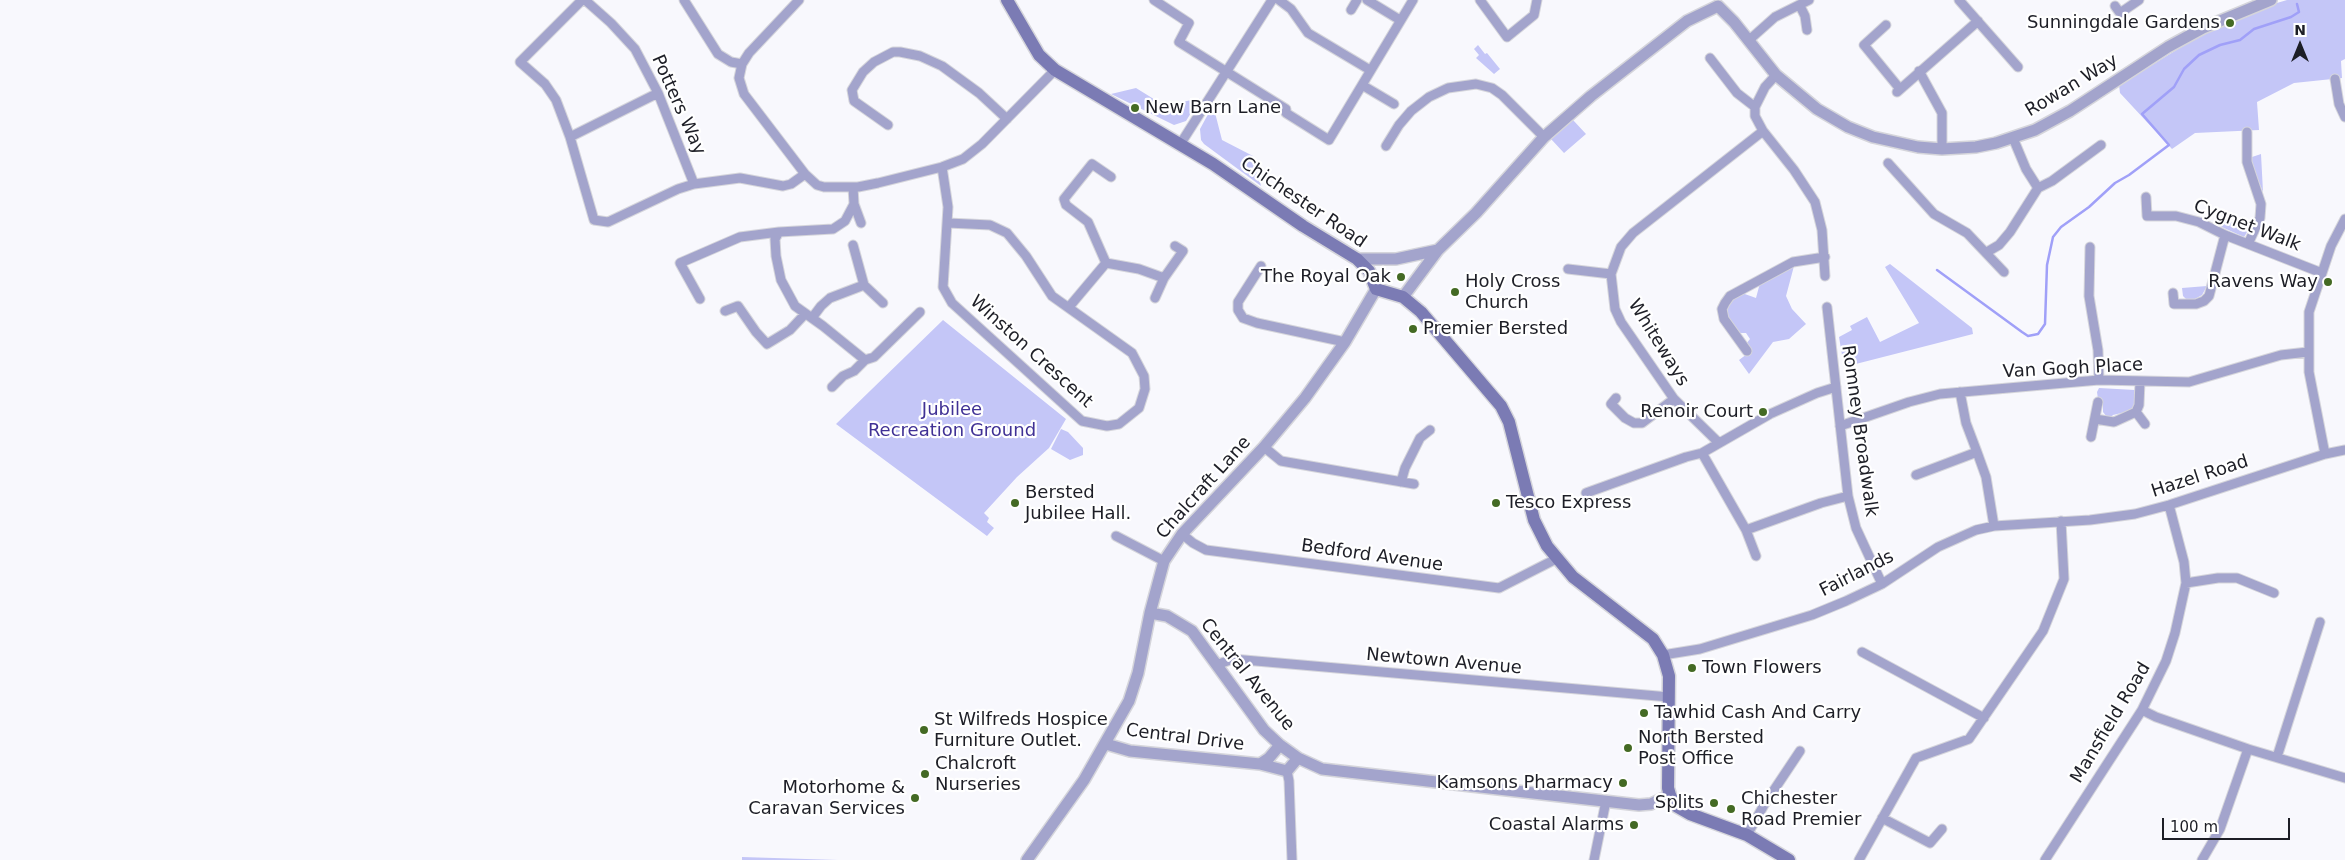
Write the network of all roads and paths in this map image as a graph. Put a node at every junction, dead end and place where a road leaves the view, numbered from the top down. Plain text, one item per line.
1 (584, 0) edge
2 (684, 0) edge
3 (799, 0) edge
4 (1007, 0) edge
5 (1154, 0) edge
6 (1272, 0) edge
7 (1279, 0) edge
8 (1357, 0) edge
9 (1368, 0) edge
10 (1413, 0) edge
11 (1480, 0) edge
12 (1537, 0) edge
13 (1809, 0) edge
14 (1959, 0) edge
15 (2139, 0) edge
16 (2268, 0) edge
17 (1719, 3) edge
18 (1800, 6) junction
19 (2115, 6) dead end
20 (1351, 10) dead end
21 (1400, 20) junction
22 (1978, 21) junction
23 (1886, 25) dead end
24 (1807, 30) dead end
25 (1748, 41) junction
26 (1710, 58) dead end
27 (742, 64) junction
28 (2018, 66) dead end
29 (1055, 70) junction
30 (1370, 70) junction
31 (1919, 71) junction
32 (1226, 72) junction
33 (1776, 75) junction
34 (2335, 79) dead end
35 (1362, 85) junction
36 (658, 93) junction
37 (1394, 104) dead end
38 (1755, 107) junction
39 (2345, 117) edge
40 (1007, 119) junction
41 (888, 125) dead end
42 (1762, 131) junction
43 (2247, 132) dead end
44 (570, 137) junction
45 (1544, 137) junction
46 (2013, 138) junction
47 (1181, 143) junction
48 (2101, 145) dead end
49 (1386, 146) dead end
50 (1942, 149) junction
51 (1888, 163) dead end
52 (942, 167) junction
53 (805, 174) junction
54 (1111, 177) dead end
55 (694, 184) junction
56 (853, 187) junction
57 (2038, 188) junction
58 (2146, 197) dead end
59 (854, 204) junction
60 (2345, 219) edge
61 (861, 223) dead end
62 (948, 223) junction
63 (779, 232) junction
64 (2225, 235) junction
65 (2248, 244) junction
66 (852, 245) dead end
67 (1175, 246) dead end
68 (2090, 247) dead end
69 (1438, 250) junction
70 (1987, 252) junction
71 (1825, 258) junction
72 (1357, 259) junction
73 (1106, 263) junction
74 (1261, 266) dead end
75 (1568, 268) dead end
76 (2004, 272) dead end
77 (2322, 273) junction
78 (1611, 274) junction
79 (1825, 276) dead end
80 (1164, 278) junction
81 (864, 285) junction
82 (1376, 289) junction
83 (2173, 293) dead end
84 (1403, 297) junction
85 (1155, 298) dead end
86 (700, 299) dead end
87 (883, 303) dead end
88 (1069, 307) junction
89 (1827, 307) dead end
90 (726, 311) dead end
91 (920, 312) dead end
92 (808, 316) junction
93 (1345, 342) junction
94 (1747, 351) dead end
95 (2308, 352) junction
96 (865, 360) junction
97 (2099, 380) junction
98 (2140, 380) junction
99 (832, 387) dead end
100 (1836, 388) junction
101 (1960, 392) junction
102 (1616, 398) dead end
103 (1674, 399) junction
104 (2098, 402) dead end
105 (2136, 412) junction
106 (2095, 419) junction
107 (2144, 424) dead end
108 (1840, 426) junction
109 (1430, 430) dead end
110 (2091, 436) dead end
111 (1719, 444) junction
112 (1264, 447) junction
113 (2345, 450) edge
114 (1977, 452) junction
115 (1702, 453) junction
116 (2325, 454) junction
117 (1916, 475) dead end
118 (1401, 482) junction
119 (1414, 484) dead end
120 (1586, 493) dead end
121 (1848, 496) junction
122 (2169, 505) junction
123 (2061, 521) junction
124 (1994, 526) junction
125 (1746, 530) junction
126 (1182, 534) junction
127 (1116, 536) dead end
128 (1756, 556) dead end
129 (1556, 559) junction
130 (1164, 561) junction
131 (2186, 583) junction
132 (1882, 584) junction
133 (2274, 593) dead end
134 (1150, 613) junction
135 (2320, 622) dead end
136 (1862, 652) dead end
137 (1663, 655) junction
138 (1216, 665) junction
139 (1669, 697) junction
140 (2142, 710) junction
141 (1984, 718) junction
142 (1106, 744) junction
143 (1280, 745) junction
144 (2248, 749) junction
145 (1800, 751) dead end
146 (2277, 757) junction
147 (1298, 758) junction
148 (1272, 761) junction
149 (1286, 771) junction
150 (2345, 778) edge
151 (1670, 795) junction
152 (1606, 801) junction
153 (1882, 818) junction
154 (1942, 830) dead end
155 (1747, 835) junction
156 (1027, 860) edge
157 (1292, 860) edge
158 (1594, 860) edge
159 (1788, 860) edge
160 (1858, 860) edge
161 (2046, 860) edge
162 (2202, 860) edge

1 - 36 street, Potters Way
1 - 44 street, Potters Way
2 - 27 street
3 - 27 street
4 - 29 main road, Chichester Road
5 - 32 street
6 - 32 street
7 - 30 street
8 - 20 street
9 - 21 street
10 - 21 street
11 - 12 street
13 - 18 street
14 - 22 street
15 - 19 street
16 - 46 street, Rowan Way
17 - 25 street, Rowan Way
17 - 45 street
18 - 24 street
18 - 25 street
21 - 30 street
22 - 28 street
22 - 31 street
23 - 31 street
25 - 33 street, Rowan Way
26 - 38 street
27 - 53 street
29 - 40 street
29 - 47 main road, Chichester Road
30 - 35 street
31 - 50 street
32 - 35 street
32 - 47 street
33 - 38 street
33 - 50 street, Rowan Way
34 - 39 street
35 - 37 street
36 - 44 street
36 - 55 street, Potters Way
38 - 42 street
40 - 41 street
40 - 52 street
42 - 71 street
42 - 78 street, Whiteways
43 - 65 street
44 - 55 street
45 - 49 street
45 - 69 street
46 - 50 street, Rowan Way
46 - 57 street
47 - 72 main road, Chichester Road
48 - 57 street
51 - 70 street
52 - 56 street
52 - 62 street, Winston Crescent
53 - 55 street
53 - 56 street
54 - 73 street
56 - 59 street
57 - 70 street
58 - 64 street, Cygnet Walk
59 - 61 street
59 - 63 street
60 - 77 street
62 - 88 street, Winston Crescent
62 - 88 street, Winston Crescent
63 - 86 street
63 - 92 street
64 - 65 street, Cygnet Walk
64 - 83 street
65 - 77 street, Cygnet Walk
66 - 81 street
67 - 80 street
68 - 97 street
69 - 72 street
69 - 84 street
70 - 76 street
71 - 79 street
71 - 94 street
72 - 82 main road, Chichester Road
73 - 80 street
73 - 88 street
74 - 93 street
75 - 78 street
77 - 95 street
78 - 103 street, Whiteways
80 - 85 street
81 - 87 street
81 - 92 street
82 - 84 main road
82 - 93 street, Chalcraft Lane
84 - 129 main road
89 - 100 street, Romney Broadwalk
90 - 92 street
91 - 96 street
92 - 96 street
93 - 112 street, Chalcraft Lane
95 - 98 street, Van Gogh Place
95 - 116 street
96 - 99 street
97 - 98 street, Van Gogh Place
97 - 101 street, Van Gogh Place
98 - 105 street
100 - 108 street, Romney Broadwalk
100 - 111 street
101 - 108 street, Van Gogh Place
101 - 114 street
102 - 103 street
103 - 111 street, Whiteways
104 - 106 street
105 - 106 street
105 - 107 street
106 - 110 street
108 - 121 street, Romney Broadwalk
109 - 118 street
111 - 115 street
112 - 118 street
112 - 126 street, Chalcraft Lane
113 - 116 street, Hazel Road
114 - 117 street
114 - 124 street
115 - 120 street
115 - 125 street
116 - 122 street, Hazel Road
118 - 119 street
121 - 125 street
121 - 132 street, Romney Broadwalk
122 - 123 street, Hazel Road
122 - 131 street, Mansfield Road
123 - 124 street, Fairlands
123 - 141 street
124 - 132 street, Fairlands
125 - 128 street
126 - 129 street, Bedford Avenue
126 - 130 street, Chalcraft Lane
127 - 130 street
129 - 137 main road
130 - 134 street, Chalcraft Lane
131 - 133 street
131 - 140 street, Mansfield Road
132 - 137 street, Fairlands
134 - 138 street, Central Avenue
134 - 142 street, Chalcraft Lane
135 - 146 street
136 - 141 street
137 - 139 main road
138 - 139 street, Newtown Avenue
138 - 143 street, Central Avenue
139 - 151 main road
140 - 144 street
140 - 161 street, Mansfield Road
141 - 153 street
142 - 148 street, Central Drive
142 - 156 street, Chalcraft Lane
143 - 147 street, Central Avenue
143 - 148 street, Central Drive
144 - 146 street
144 - 162 street
145 - 155 street
146 - 150 street
147 - 149 street
147 - 152 street, Central Avenue
148 - 149 street
149 - 157 street
151 - 152 street, Central Avenue
151 - 155 main road
152 - 158 street
153 - 154 street
153 - 160 street
155 - 159 main road

